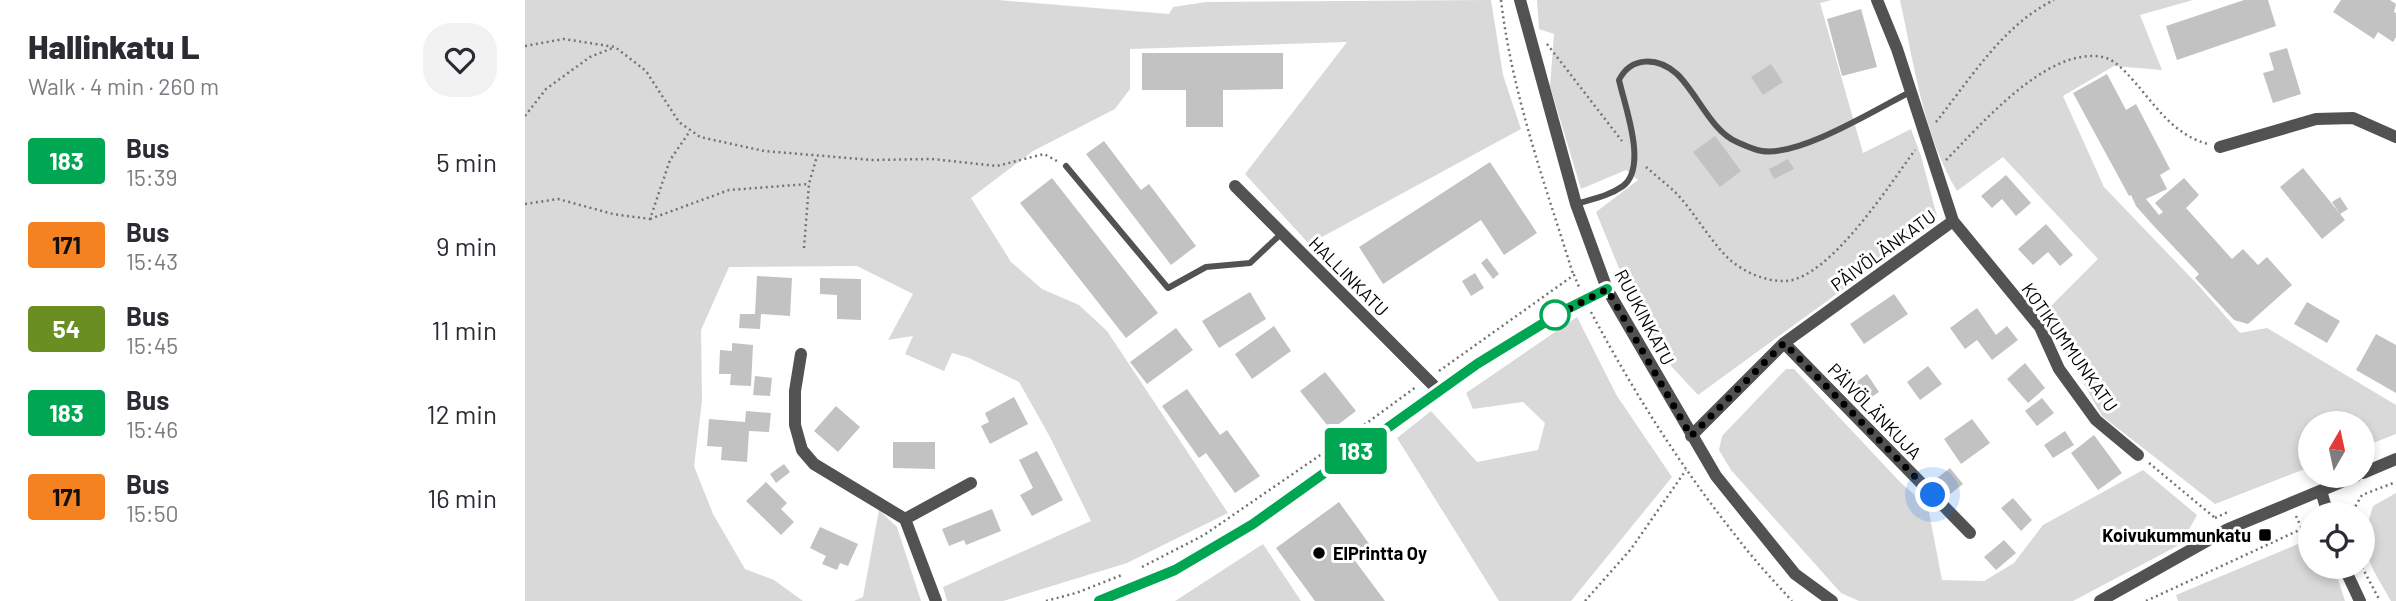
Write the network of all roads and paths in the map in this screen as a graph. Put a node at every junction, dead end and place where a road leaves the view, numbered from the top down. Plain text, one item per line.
1 (1501, 0) edge
2 (1520, 0) edge
3 (1877, 0) edge
4 (2054, 0) edge
5 (1526, 27) junction
6 (525, 46) edge
7 (615, 47) junction
8 (1910, 92) junction
9 (525, 116) edge
10 (691, 131) junction
11 (1925, 136) junction
12 (2396, 137) edge
13 (2220, 147) joint
14 (817, 156) junction
15 (1636, 158) junction
16 (1066, 166) joint
17 (1936, 169) junction
18 (809, 184) junction
19 (1235, 186) dead end
20 (525, 204) edge
21 (1576, 204) junction
22 (650, 219) junction
23 (1953, 221) junction
24 (1282, 233) junction
25 (804, 247) dead end
26 (1574, 275) junction
27 (1607, 289) junction
28 (1584, 299) junction
29 (1784, 343) junction
30 (801, 354) dead end
31 (1427, 379) junction
32 (1439, 391) junction
33 (1691, 436) junction
34 (2138, 455) joint
35 (2396, 459) edge
36 (2375, 468) edge
37 (1686, 470) junction
38 (2396, 482) edge
39 (971, 483) dead end
40 (2328, 488) edge
41 (2321, 491) junction
42 (2324, 502) edge
43 (2358, 502) edge
44 (905, 519) junction
45 (2228, 529) junction
46 (2298, 531) edge
47 (1970, 533) dead end
48 (2265, 535) dead end
49 (2269, 544) junction
50 (1141, 568) dead end
51 (1128, 573) dead end
52 (2350, 579) edge
53 (2368, 579) edge
54 (936, 601) edge
55 (1046, 601) edge
56 (1099, 601) edge
57 (1585, 601) edge
58 (1792, 601) edge
59 (1832, 601) edge
60 (2100, 601) edge
61 (2146, 601) edge
62 (2360, 601) edge
63 (2380, 601) edge

1 - 26 path
2 - 5 street, RUUKINKATU
3 - 8 street, PÄIVÖLÄNKATU
4 - 11 path
5 - 15 path
5 - 21 street, RUUKINKATU
6 - 7 path
7 - 9 path
7 - 10 path
8 - 11 street, PÄIVÖLÄNKATU
8 - 15 lane
10 - 14 path
10 - 22 path
11 - 15 path
11 - 17 street, PÄIVÖLÄNKATU
12 - 13 street
13 - 17 path
14 - 16 path
14 - 18 path
15 - 21 lane
16 - 24 lane
17 - 23 street, PÄIVÖLÄNKATU
18 - 22 path
18 - 25 path
19 - 24 street, HALLINKATU
20 - 22 path
21 - 27 street, RUUKINKATU
23 - 29 street, PÄIVÖLÄNKATU
23 - 34 street, KOTIKUMMUNKATU
24 - 31 street, HALLINKATU
26 - 28 path
26 - 31 path
27 - 28 street
27 - 33 street, RUUKINKATU
28 - 32 street
28 - 37 path
29 - 33 street, PÄIVÖLÄNKATU
29 - 47 street, PÄIVÖLÄNKUJA
30 - 44 street
31 - 32 street, HALLINKATU
31 - 50 path
32 - 56 street
33 - 59 street, RUUKINKATU
34 - 45 path
35 - 36 street
37 - 57 path
37 - 58 path
38 - 43 path
39 - 44 street
40 - 41 street
41 - 42 street
41 - 45 street
44 - 54 street
45 - 60 street
46 - 49 path
48 - 49 path
49 - 61 path
51 - 55 path
52 - 62 street
53 - 63 path

